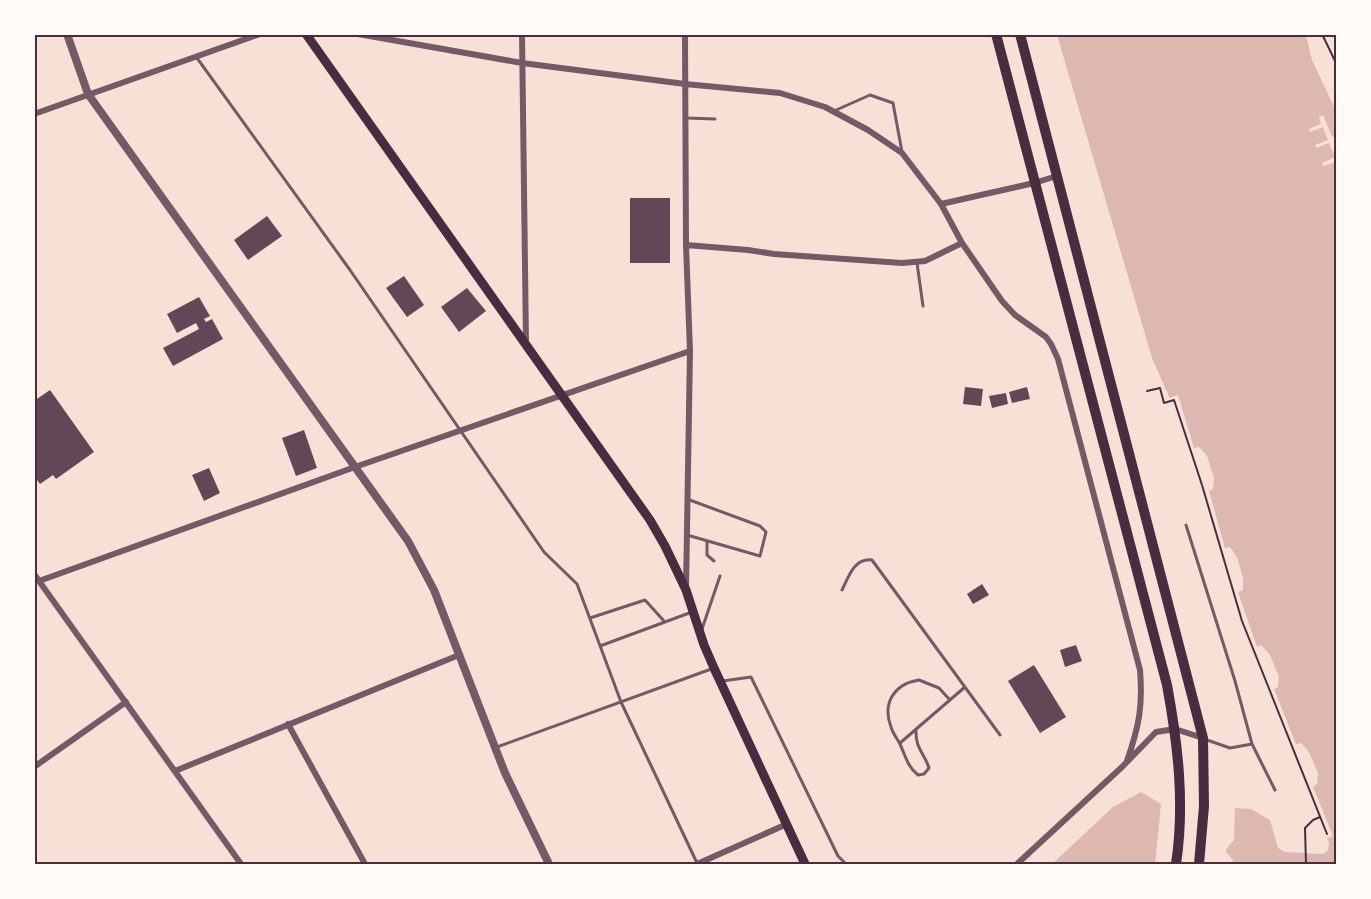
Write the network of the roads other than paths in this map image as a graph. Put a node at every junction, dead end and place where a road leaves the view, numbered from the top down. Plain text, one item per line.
1 (67, 34) edge
2 (260, 34) edge
3 (306, 34) edge
4 (358, 34) edge
5 (522, 34) edge
6 (685, 34) edge
7 (996, 34) edge
8 (1020, 34) edge
9 (386, 37) edge
10 (196, 56) junction
11 (522, 63) junction
12 (685, 84) junction
13 (88, 94) junction
14 (832, 111) junction
15 (34, 114) edge
16 (685, 118) junction
17 (715, 119) dead end
18 (902, 153) junction
19 (1057, 176) junction
20 (1034, 183) junction
21 (941, 204) junction
22 (962, 243) junction
23 (686, 245) junction
24 (917, 262) junction
25 (923, 306) dead end
26 (526, 347) junction
27 (690, 351) junction
28 (560, 395) junction
29 (460, 430) junction
30 (355, 467) junction
31 (687, 499) junction
32 (1186, 525) dead end
33 (687, 535) junction
34 (707, 541) junction
35 (729, 547) junction
36 (727, 553) dead end
37 (714, 561) dead end
38 (34, 574) edge
39 (720, 576) dead end
40 (39, 581) junction
41 (686, 590) junction
42 (842, 590) dead end
43 (693, 612) junction
44 (590, 618) junction
45 (664, 621) junction
46 (700, 634) junction
47 (600, 646) junction
48 (459, 655) junction
49 (714, 668) junction
50 (720, 681) junction
51 (964, 687) junction
52 (950, 700) junction
53 (126, 702) junction
54 (621, 702) junction
55 (288, 724) junction
56 (916, 729) junction
57 (1175, 729) junction
58 (1000, 735) dead end
59 (1203, 738) junction
60 (900, 744) junction
61 (1252, 744) junction
62 (495, 748) junction
63 (1127, 761) junction
64 (34, 767) edge
65 (175, 771) junction
66 (1275, 790) dead end
67 (786, 824) junction
68 (241, 864) edge
69 (365, 864) edge
70 (549, 864) edge
71 (698, 864) edge
72 (806, 864) edge
73 (846, 864) edge
74 (1017, 864) edge
75 (1176, 864) edge
76 (1199, 864) edge

1 - 13 street
2 - 10 street
3 - 26 main road
4 - 9 street
5 - 11 street
6 - 12 street
7 - 20 main road
8 - 19 main road
9 - 11 street
10 - 13 street
10 - 29 lane
11 - 12 street
11 - 26 street
12 - 14 street
12 - 16 street
13 - 15 street
13 - 30 street
14 - 18 street
14 - 18 lane
16 - 17 lane
16 - 23 street
18 - 21 street
19 - 20 street
19 - 59 main road
20 - 21 street
20 - 57 main road
21 - 22 street
22 - 24 street
22 - 63 street
23 - 24 street
23 - 27 street
24 - 25 lane
26 - 28 main road
27 - 28 street
27 - 31 street
28 - 29 street
28 - 41 main road
29 - 30 street
29 - 44 lane
30 - 40 street
30 - 48 street
31 - 33 street
31 - 35 lane
32 - 61 lane
33 - 34 lane
33 - 41 street
34 - 35 lane
34 - 37 lane
35 - 36 lane
38 - 40 street
39 - 46 lane
40 - 53 street
41 - 43 main road
42 - 51 lane
43 - 45 lane
43 - 46 main road
44 - 45 lane
44 - 47 lane
45 - 47 lane
46 - 49 main road
47 - 54 lane
48 - 55 street
48 - 62 street
49 - 50 main road
49 - 54 lane
50 - 67 main road
50 - 73 lane
51 - 52 lane
51 - 58 lane
52 - 56 lane
52 - 60 lane
53 - 64 street
53 - 65 street
54 - 62 lane
54 - 71 lane
55 - 65 street
55 - 69 street
56 - 60 lane
56 - 60 lane
57 - 59 street
57 - 63 street
57 - 75 main road
59 - 61 lane
59 - 76 main road
61 - 66 lane
62 - 70 street
63 - 74 street
65 - 68 street
67 - 71 street
67 - 72 main road

